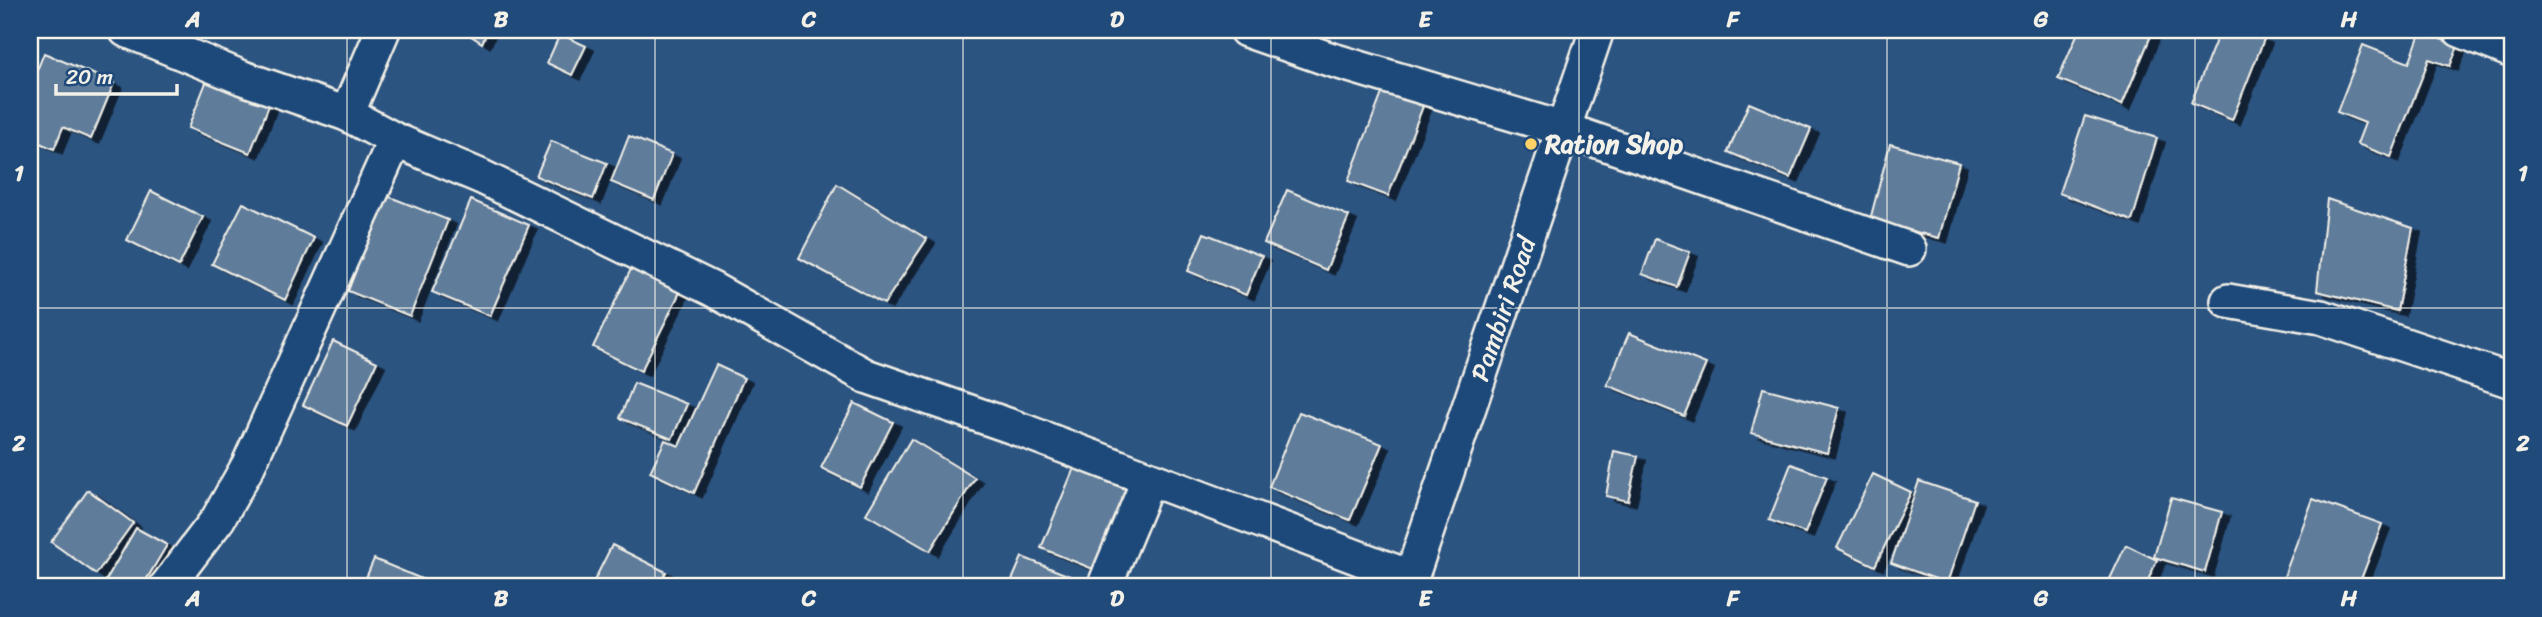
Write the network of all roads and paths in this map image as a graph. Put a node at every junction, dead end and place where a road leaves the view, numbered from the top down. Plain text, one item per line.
1 (126, 30) edge
2 (383, 30) edge
3 (1245, 30) edge
4 (1597, 30) edge
5 (2460, 30) edge
6 (2512, 51) edge
7 (347, 114) junction
8 (1563, 130) junction
9 (395, 140) junction
10 (1909, 248) dead end
11 (2228, 301) dead end
12 (2512, 381) edge
13 (1149, 479) junction
14 (1410, 583) edge
15 (166, 587) edge
16 (1104, 587) edge

1 - 7 street
2 - 7 street
3 - 8 street
4 - 8 street, Pambiri Road
5 - 6 street
7 - 9 street
8 - 10 street
8 - 14 street, Pambiri Road
9 - 13 street
9 - 15 street
11 - 12 street
13 - 14 street
13 - 16 street

